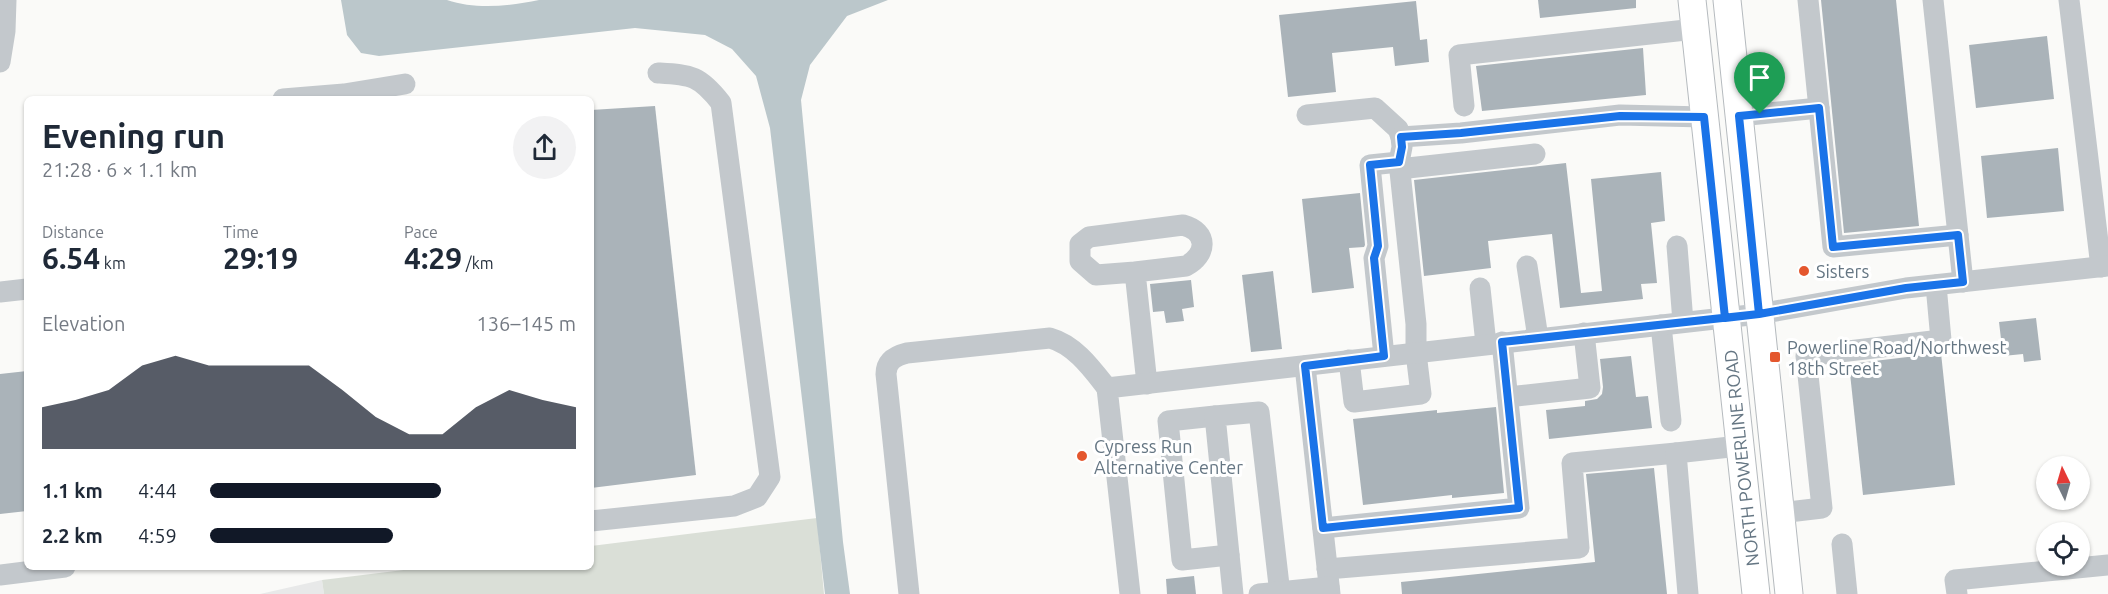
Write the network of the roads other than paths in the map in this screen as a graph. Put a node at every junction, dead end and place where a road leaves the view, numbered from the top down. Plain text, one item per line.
1 (6, 0) edge
2 (1692, 0) edge
3 (1727, 0) edge
4 (1809, 0) edge
5 (1933, 0) edge
6 (2069, 0) edge
7 (1695, 29) junction
8 (1, 55) edge
9 (658, 73) dead end
10 (405, 84) dead end
11 (344, 96) edge
12 (1464, 106) dead end
13 (1819, 108) junction
14 (1307, 115) dead end
15 (1739, 116) junction
16 (1704, 117) junction
17 (1401, 137) junction
18 (1535, 154) dead end
19 (1399, 162) junction
20 (1958, 235) junction
21 (1677, 246) dead end
22 (1527, 266) dead end
23 (2104, 266) edge
24 (1135, 272) junction
25 (1963, 282) junction
26 (1936, 285) junction
27 (1480, 288) dead end
28 (24, 289) edge
29 (0, 292) edge
30 (1759, 314) junction
31 (1725, 318) junction
32 (1683, 322) junction
33 (1661, 325) junction
34 (1584, 333) junction
35 (1538, 338) junction
36 (1494, 343) junction
37 (1416, 352) junction
38 (1384, 356) junction
39 (1349, 360) junction
40 (1305, 366) junction
41 (1147, 384) junction
42 (1107, 388) junction
43 (1508, 397) junction
44 (1215, 417) junction
45 (1671, 421) dead end
46 (1739, 446) junction
47 (1676, 453) junction
48 (1780, 513) junction
49 (594, 521) edge
50 (1323, 528) junction
51 (1842, 544) dead end
52 (1230, 555) junction
53 (2108, 566) edge
54 (34, 570) edge
55 (0, 574) edge
56 (1329, 583) edge
57 (1273, 593) edge
58 (909, 594) edge
59 (1130, 594) edge
60 (1233, 594) edge
61 (1688, 594) edge
62 (1756, 594) edge
63 (1789, 594) edge
64 (1847, 594) edge
65 (1957, 594) edge

1 - 8 street
2 - 7 main road, NORTH POWERLINE ROAD
3 - 15 main road, NORTH POWERLINE ROAD
4 - 13 street
5 - 20 street
6 - 23 street
7 - 12 street
7 - 16 main road, NORTH POWERLINE ROAD
9 - 49 street
10 - 11 street
13 - 15 street
13 - 20 street
14 - 17 street
15 - 30 main road, NORTH POWERLINE ROAD
16 - 17 street
16 - 31 main road, NORTH POWERLINE ROAD
17 - 19 street
18 - 19 street
19 - 37 street
19 - 38 street
20 - 25 street
21 - 32 street
22 - 35 street
23 - 25 street
24 - 24 street
24 - 41 street
25 - 26 street
26 - 30 street
26 - 48 street
27 - 36 street
28 - 29 street
30 - 31 street
30 - 48 main road, NORTH POWERLINE ROAD
31 - 32 street
31 - 46 main road, NORTH POWERLINE ROAD
32 - 33 street
33 - 34 street
33 - 45 street
34 - 35 street
34 - 43 street
35 - 36 street
36 - 37 street
36 - 43 street
37 - 38 street
37 - 39 street
38 - 39 street
39 - 40 street
40 - 41 street
40 - 50 street
41 - 42 street
42 - 58 street
42 - 59 street
43 - 50 street
44 - 52 street
44 - 52 street
44 - 57 street
46 - 47 street
46 - 62 main road, NORTH POWERLINE ROAD
47 - 56 street
47 - 61 street
48 - 63 main road, NORTH POWERLINE ROAD
50 - 56 street
51 - 64 street
52 - 60 street
53 - 65 street
54 - 55 street
56 - 57 street

